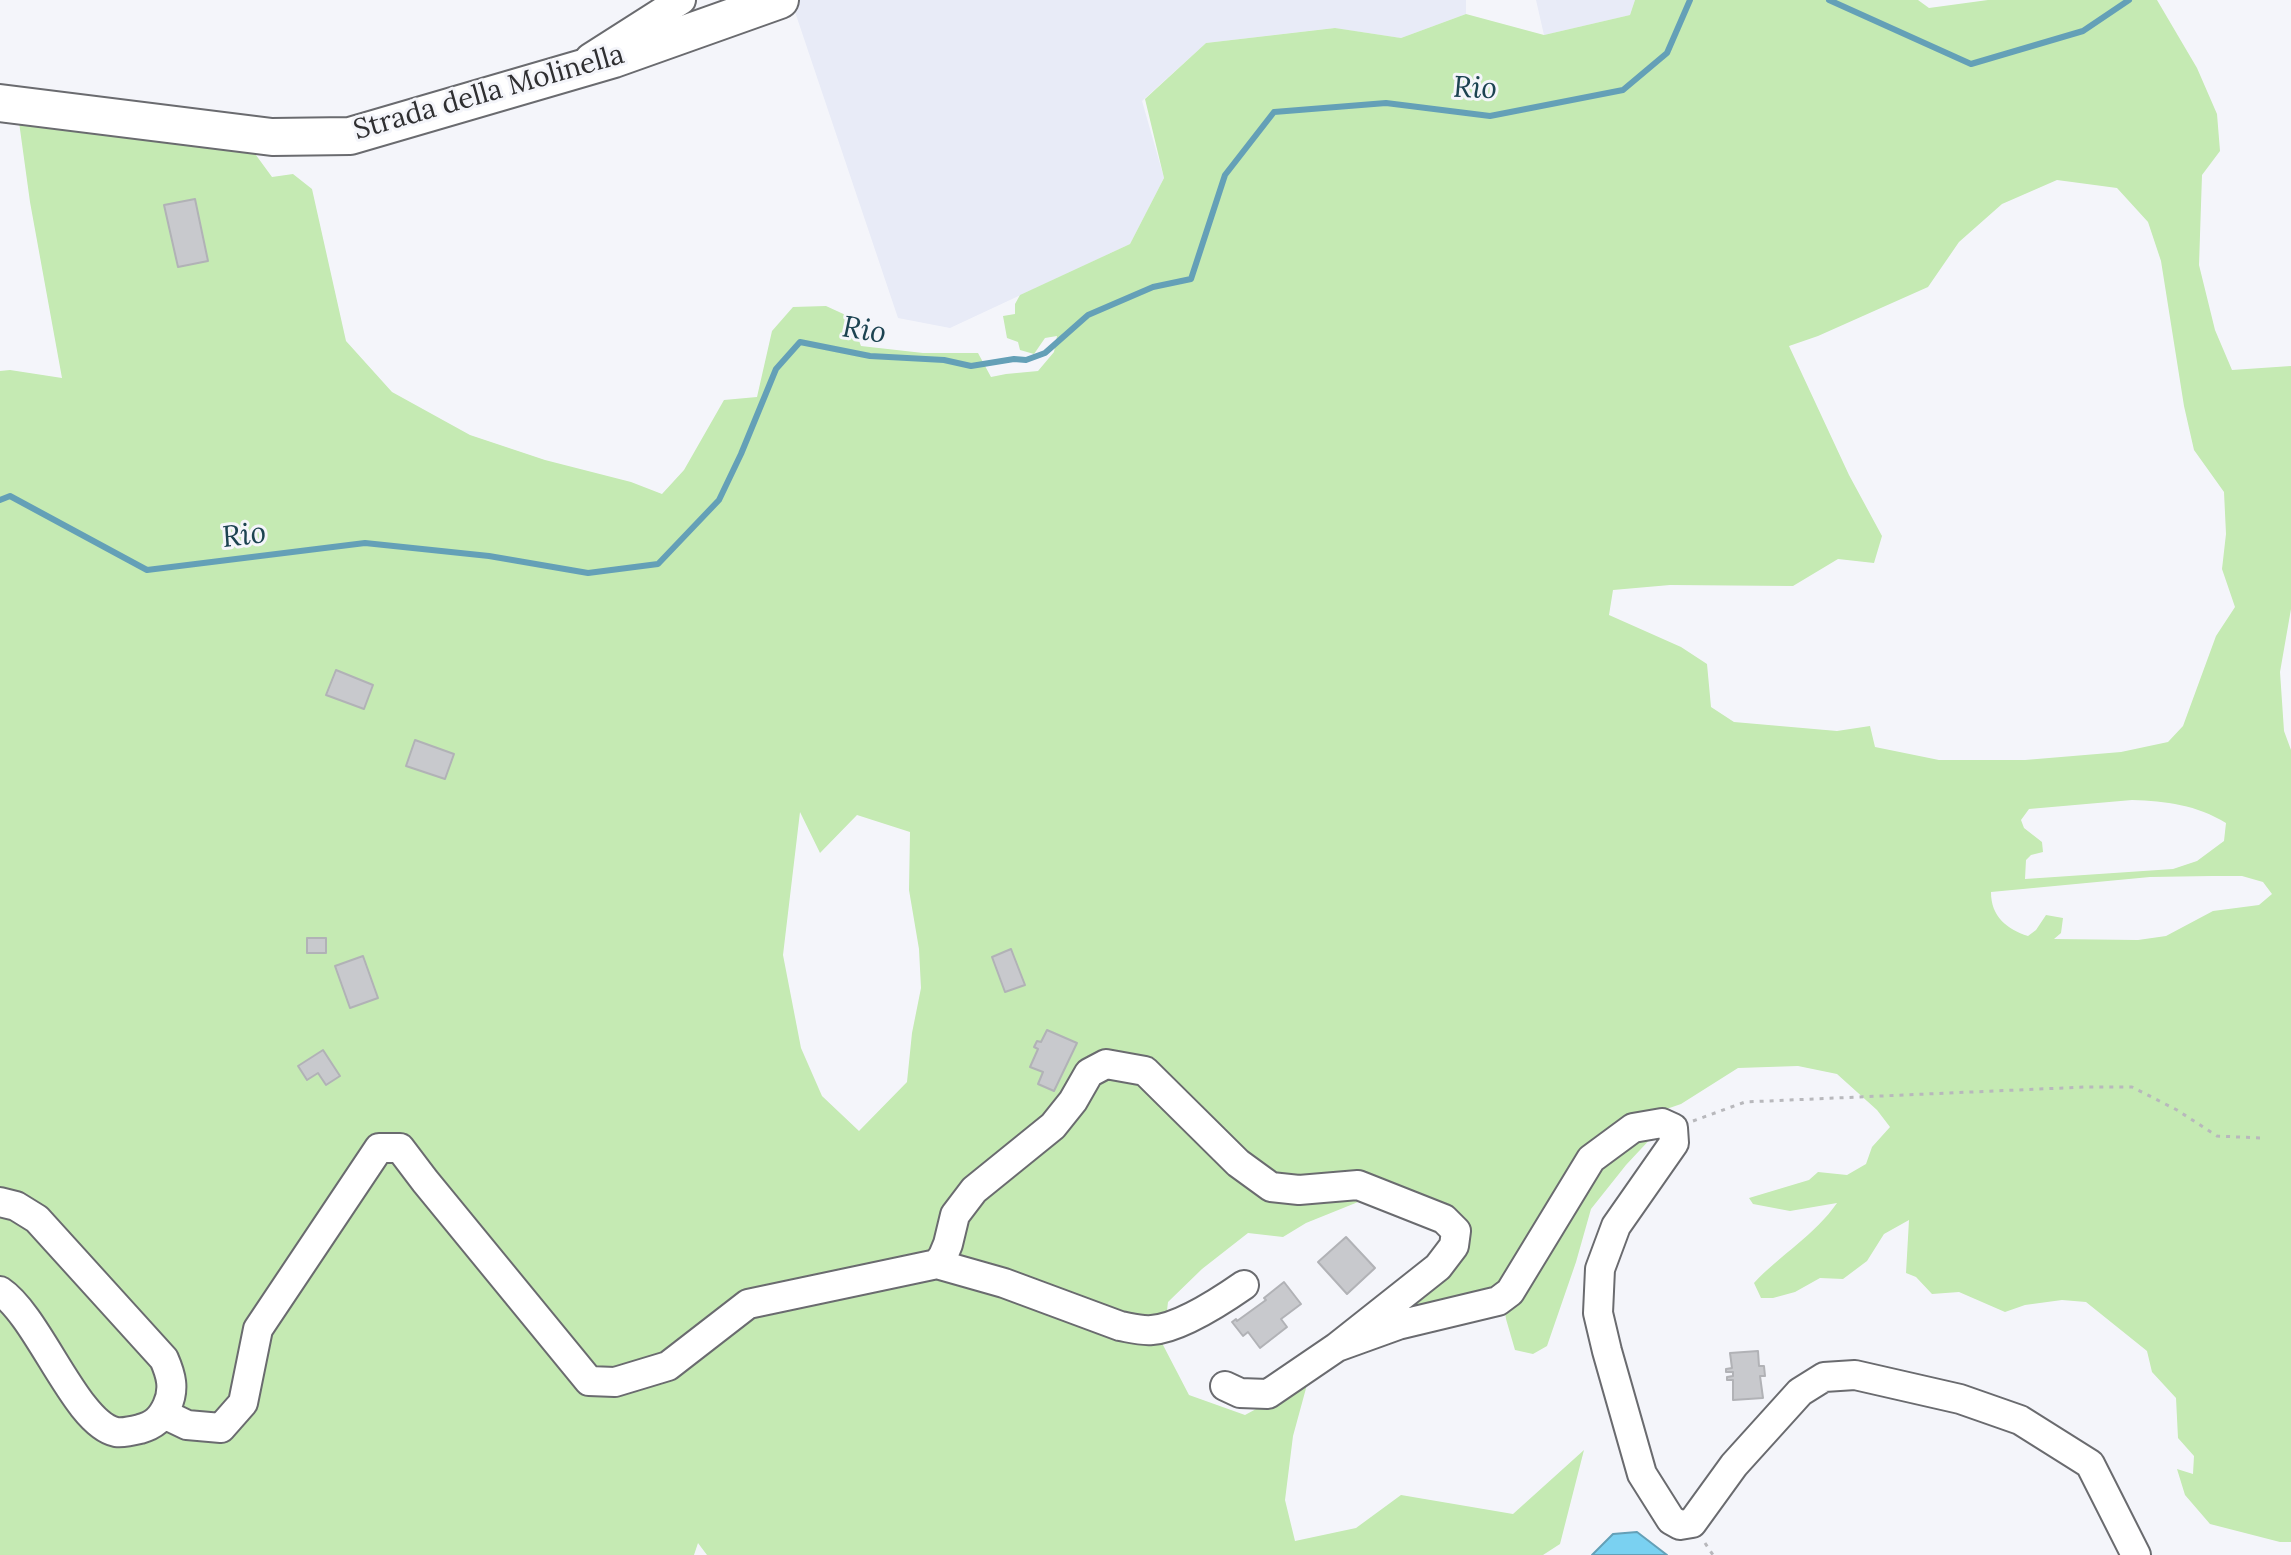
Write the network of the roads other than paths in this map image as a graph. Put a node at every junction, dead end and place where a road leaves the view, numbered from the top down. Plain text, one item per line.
1 (681, 0) edge
2 (780, 0) edge
3 (569, 72) junction
4 (0, 103) edge
5 (0, 1202) edge
6 (937, 1264) junction
7 (1244, 1285) dead end
8 (0, 1291) edge
9 (1337, 1347) junction
10 (1225, 1386) dead end
11 (164, 1414) junction
12 (2136, 1555) edge

1 - 3 street
2 - 3 main road, Strada della Molinella
3 - 4 main road, Strada della Molinella
5 - 11 street
6 - 7 street
6 - 9 street
6 - 11 street
8 - 11 street
9 - 10 street
9 - 12 street

